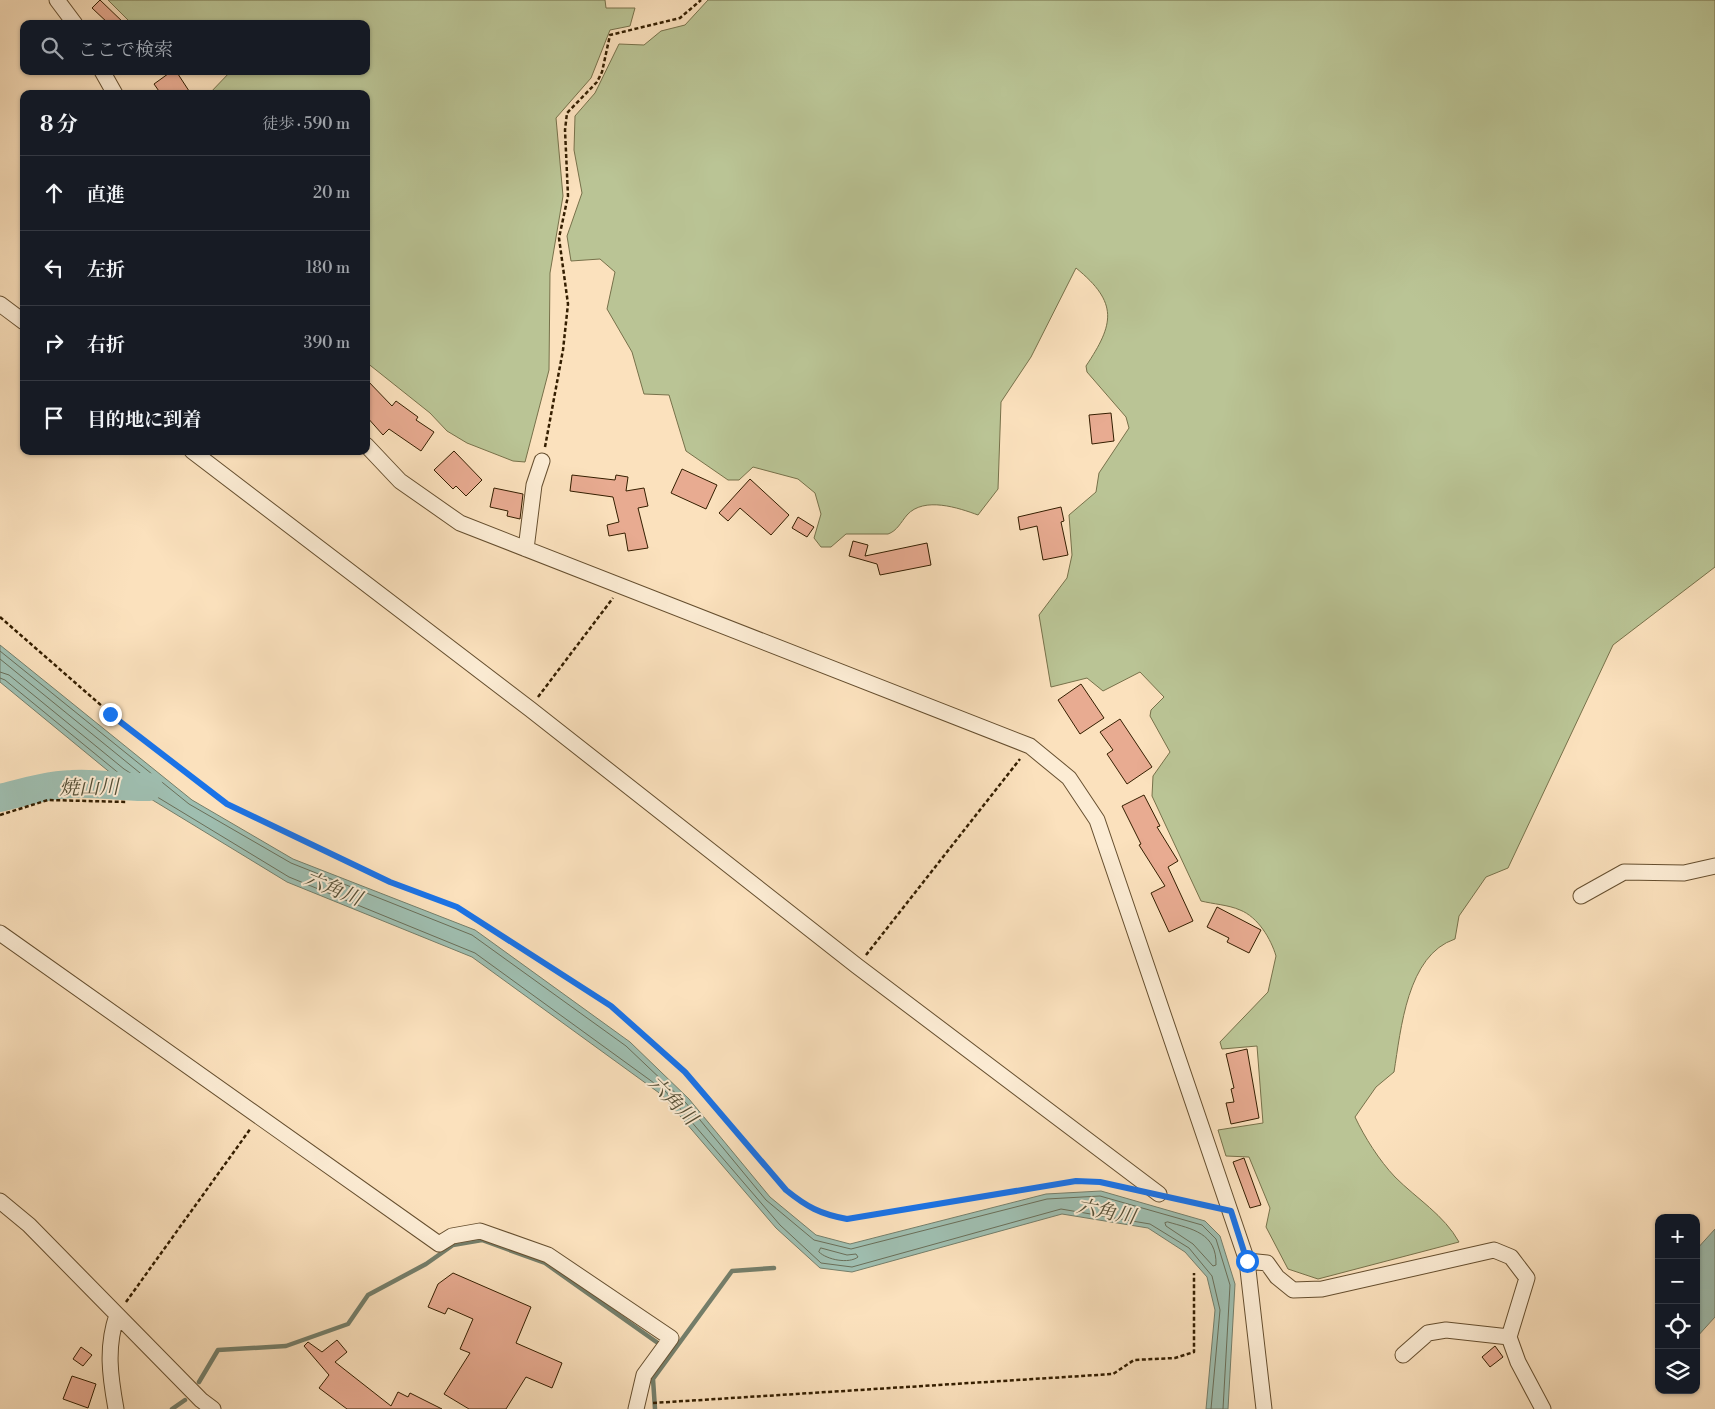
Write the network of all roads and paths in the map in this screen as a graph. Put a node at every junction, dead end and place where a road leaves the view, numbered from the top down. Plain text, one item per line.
1 (56, 0) edge
2 (701, 0) edge
3 (72, 20) edge
4 (104, 75) edge
5 (113, 90) edge
6 (0, 304) edge
7 (20, 319) edge
8 (370, 449) edge
9 (197, 455) edge
10 (542, 461) joint
11 (526, 549) junction
12 (622, 587) junction
13 (0, 617) edge
14 (530, 709) junction
15 (1030, 746) junction
16 (127, 802) dead end
17 (0, 815) edge
18 (1715, 866) edge
19 (1581, 896) dead end
20 (0, 933) edge
21 (858, 966) junction
22 (259, 1117) junction
23 (1125, 1187) dead end
24 (1159, 1194) joint
25 (0, 1201) edge
26 (1231, 1211) junction
27 (1247, 1261) junction
28 (1194, 1273) dead end
29 (117, 1315) junction
30 (1509, 1337) junction
31 (1402, 1355) dead end
32 (643, 1406) edge
33 (116, 1409) edge
34 (213, 1409) edge
35 (1264, 1409) edge
36 (1543, 1409) edge

1 - 3 street
2 - 10 path
4 - 5 street
6 - 7 street
8 - 11 street
9 - 14 street
10 - 11 street
11 - 12 street
12 - 14 path
12 - 15 street
13 - 23 path
14 - 21 street
15 - 21 path
15 - 26 street
16 - 17 path
18 - 19 street
20 - 22 street
21 - 24 street
22 - 29 path
22 - 32 street
24 - 26 path
25 - 29 street
26 - 27 street
27 - 30 street
27 - 35 street
28 - 32 path
29 - 33 street
29 - 34 street
30 - 31 street
30 - 36 street

